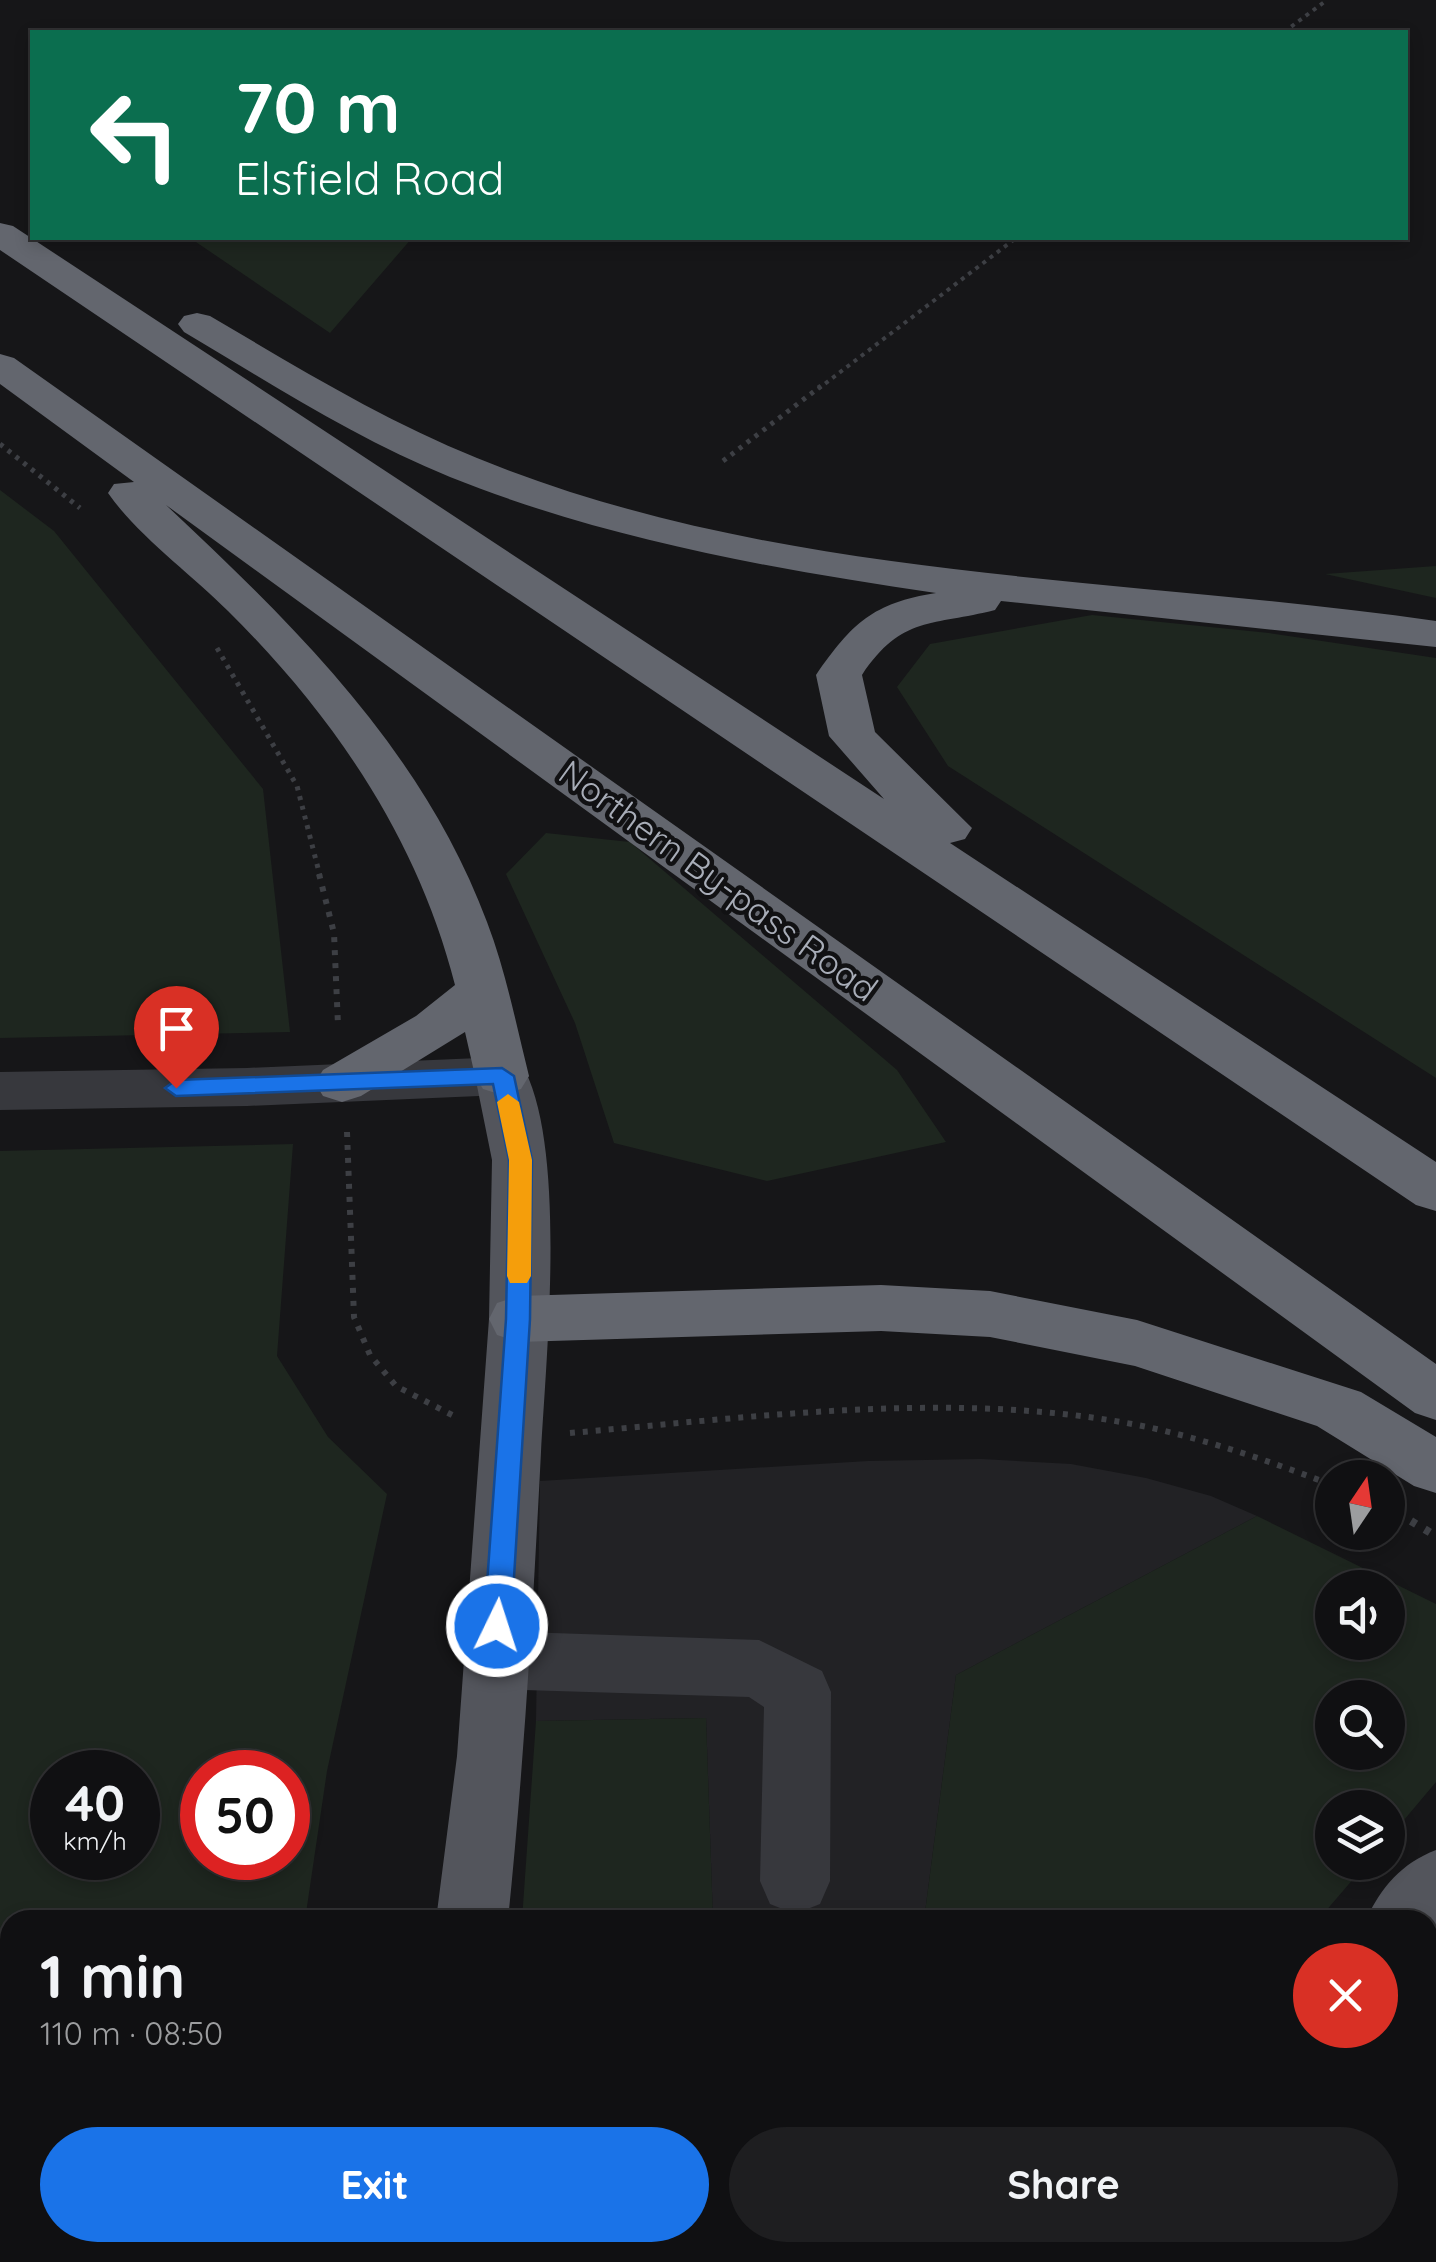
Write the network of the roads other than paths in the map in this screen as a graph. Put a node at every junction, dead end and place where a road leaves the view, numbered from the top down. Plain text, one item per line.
1 (0, 210) edge
2 (30, 228) edge
3 (0, 234) edge
4 (50, 240) edge
5 (0, 368) edge
6 (1112, 601) junction
7 (1436, 634) edge
8 (482, 990) junction
9 (1161, 1004) junction
10 (502, 1076) junction
11 (342, 1082) junction
12 (0, 1091) edge
13 (1436, 1190) edge
14 (518, 1319) junction
15 (1436, 1396) edge
16 (1436, 1468) edge
17 (494, 1660) junction
18 (795, 1881) dead end
19 (1436, 1883) edge
20 (473, 1910) edge
21 (1411, 1910) edge

1 - 2 highway
3 - 9 highway
4 - 6 highway
5 - 8 highway
5 - 15 highway, Northern By-pass Road
6 - 7 highway
6 - 9 highway
8 - 10 highway
8 - 11 highway
9 - 13 highway
10 - 11 street
10 - 14 main road
11 - 12 street
14 - 16 highway
14 - 17 main road
17 - 18 street
17 - 20 main road
19 - 21 main road

